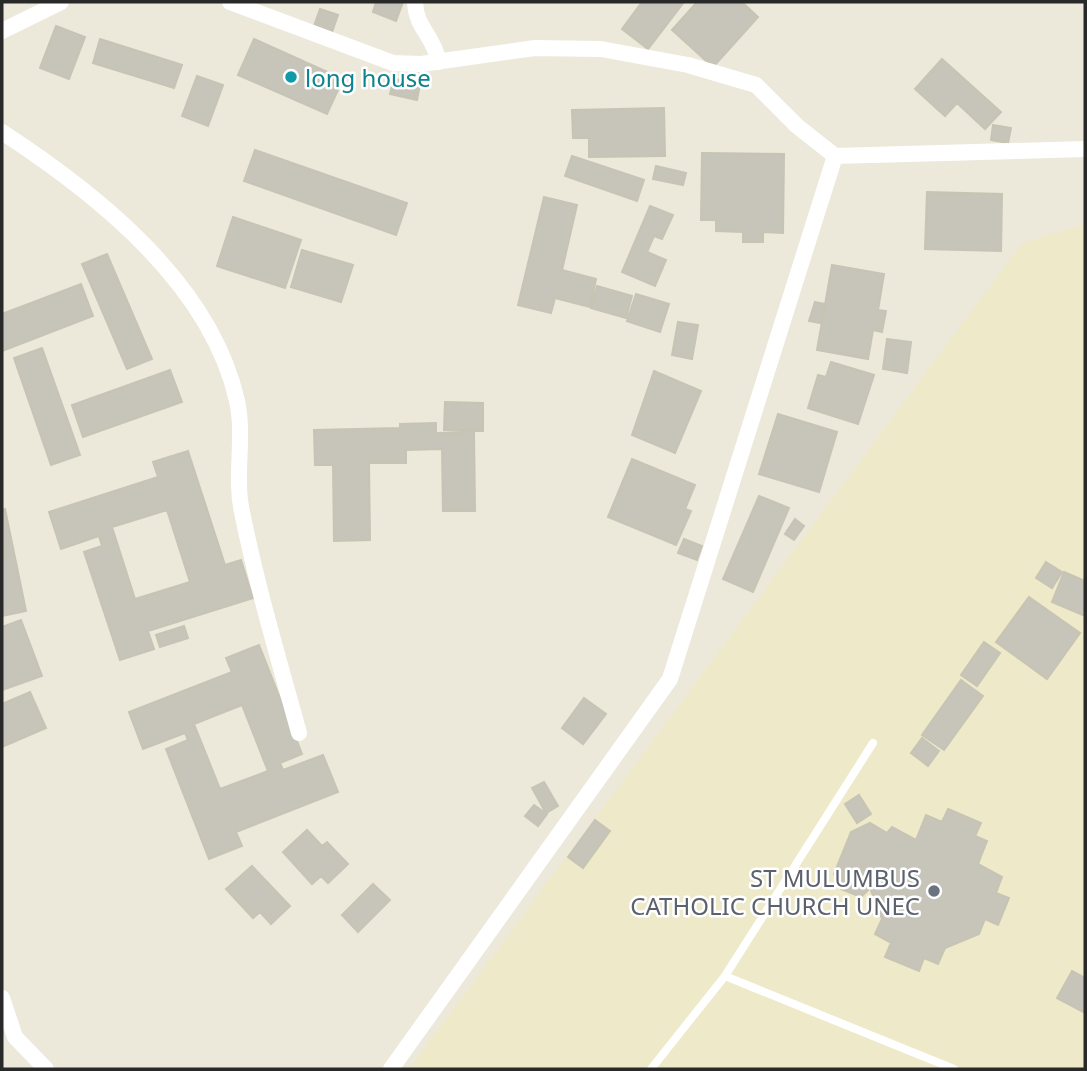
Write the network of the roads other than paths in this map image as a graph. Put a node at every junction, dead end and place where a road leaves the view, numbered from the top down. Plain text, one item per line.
1 (61, 2) edge
2 (230, 2) edge
3 (415, 2) edge
4 (2, 31) edge
5 (439, 62) junction
6 (2, 132) edge
7 (1085, 149) edge
8 (835, 156) junction
9 (299, 733) dead end
10 (873, 743) dead end
11 (725, 976) junction
12 (2, 998) edge
13 (46, 1069) edge
14 (391, 1069) edge
15 (651, 1069) edge
16 (954, 1069) edge

1 - 4 street
2 - 5 street
3 - 5 street
5 - 8 street
6 - 9 street
7 - 8 street
8 - 14 street
10 - 11 lane
11 - 15 lane
11 - 16 lane
12 - 13 street

